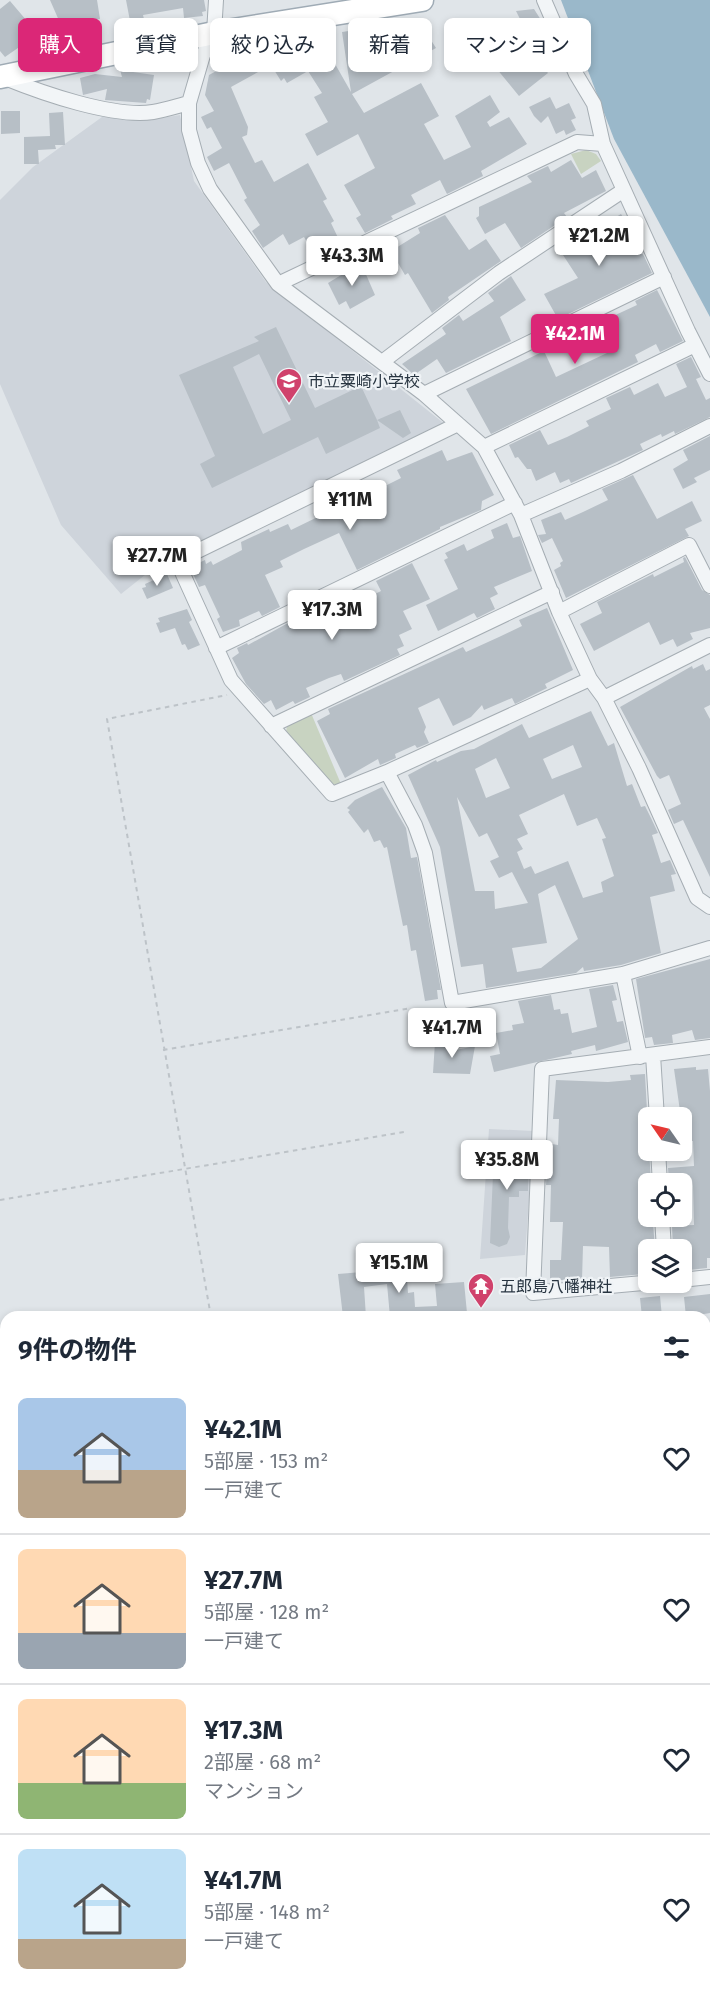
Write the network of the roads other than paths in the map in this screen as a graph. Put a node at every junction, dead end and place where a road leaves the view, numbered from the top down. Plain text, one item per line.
1 (216, 0) edge
2 (422, 0) edge
3 (544, 0) edge
4 (215, 18) edge
5 (309, 18) edge
6 (210, 34) edge
7 (210, 41) edge
8 (0, 76) edge
9 (189, 103) junction
10 (603, 144) junction
11 (624, 190) junction
12 (664, 277) junction
13 (278, 284) junction
14 (695, 345) junction
15 (382, 362) junction
16 (710, 374) edge
17 (424, 394) junction
18 (458, 424) junction
19 (710, 426) edge
20 (484, 447) junction
21 (518, 509) junction
22 (710, 586) edge
23 (552, 592) junction
24 (559, 612) junction
25 (709, 647) edge
26 (216, 648) junction
27 (590, 678) junction
28 (604, 698) junction
29 (270, 726) junction
30 (387, 771) junction
31 (710, 907) edge
32 (710, 948) edge
33 (623, 974) junction
34 (710, 1047) edge
35 (647, 1056) junction
36 (655, 1107) edge
37 (710, 1277) edge
38 (692, 1279) edge
39 (638, 1283) edge

1 - 4 street
2 - 5 main road
3 - 10 street
6 - 8 main road
7 - 9 street
8 - 9 street
9 - 13 street
10 - 11 street
10 - 13 street
11 - 12 street
11 - 15 street
12 - 14 street
12 - 17 street
13 - 15 street
14 - 16 street
14 - 20 street
15 - 17 street
17 - 18 street
18 - 20 street
18 - 26 street
19 - 21 street
20 - 21 street
21 - 23 street
21 - 26 street
22 - 24 street
23 - 24 street
23 - 29 street
24 - 27 street
25 - 28 street
26 - 29 street
27 - 28 street
27 - 30 street
28 - 31 street
29 - 30 street
30 - 33 street
32 - 33 street
33 - 35 street
34 - 35 street
35 - 36 street
35 - 39 street
37 - 38 street

